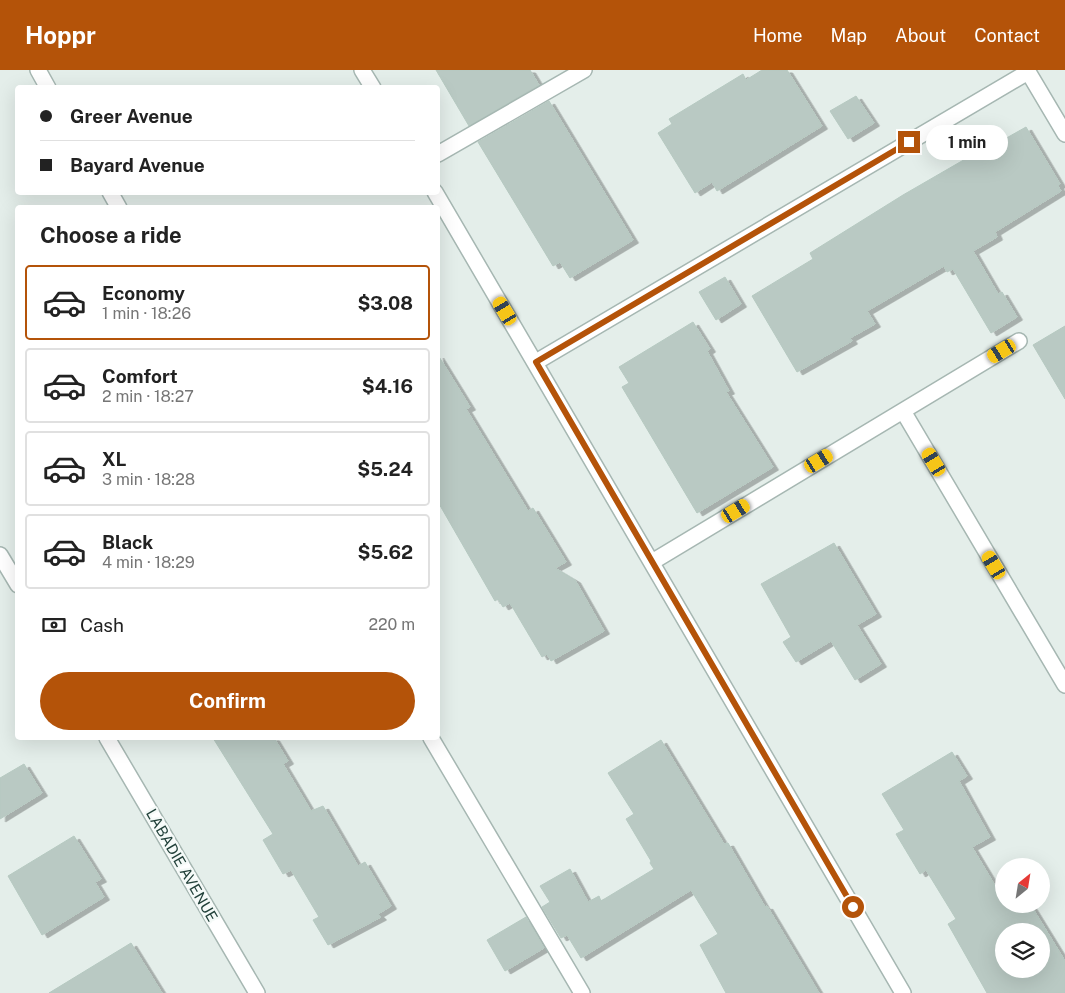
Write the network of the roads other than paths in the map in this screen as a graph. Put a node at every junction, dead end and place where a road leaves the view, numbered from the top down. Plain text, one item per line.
1 (38, 70) edge
2 (362, 70) edge
3 (584, 70) edge
4 (1028, 71) edge
5 (46, 85) edge
6 (371, 85) edge
7 (1065, 134) edge
8 (440, 153) edge
9 (437, 195) edge
10 (1019, 341) dead end
11 (536, 362) junction
12 (903, 411) junction
13 (0, 555) edge
14 (652, 562) junction
15 (15, 580) edge
16 (1065, 685) edge
17 (108, 740) edge
18 (432, 740) edge
19 (258, 993) edge
20 (582, 993) edge
21 (903, 993) edge

1 - 5 street
2 - 6 street
3 - 8 street
4 - 7 street
4 - 11 street
9 - 11 street
10 - 12 street
11 - 14 street
12 - 14 street
12 - 16 street
13 - 15 street
14 - 21 street
17 - 19 street, LABADIE AVENUE
18 - 20 street

